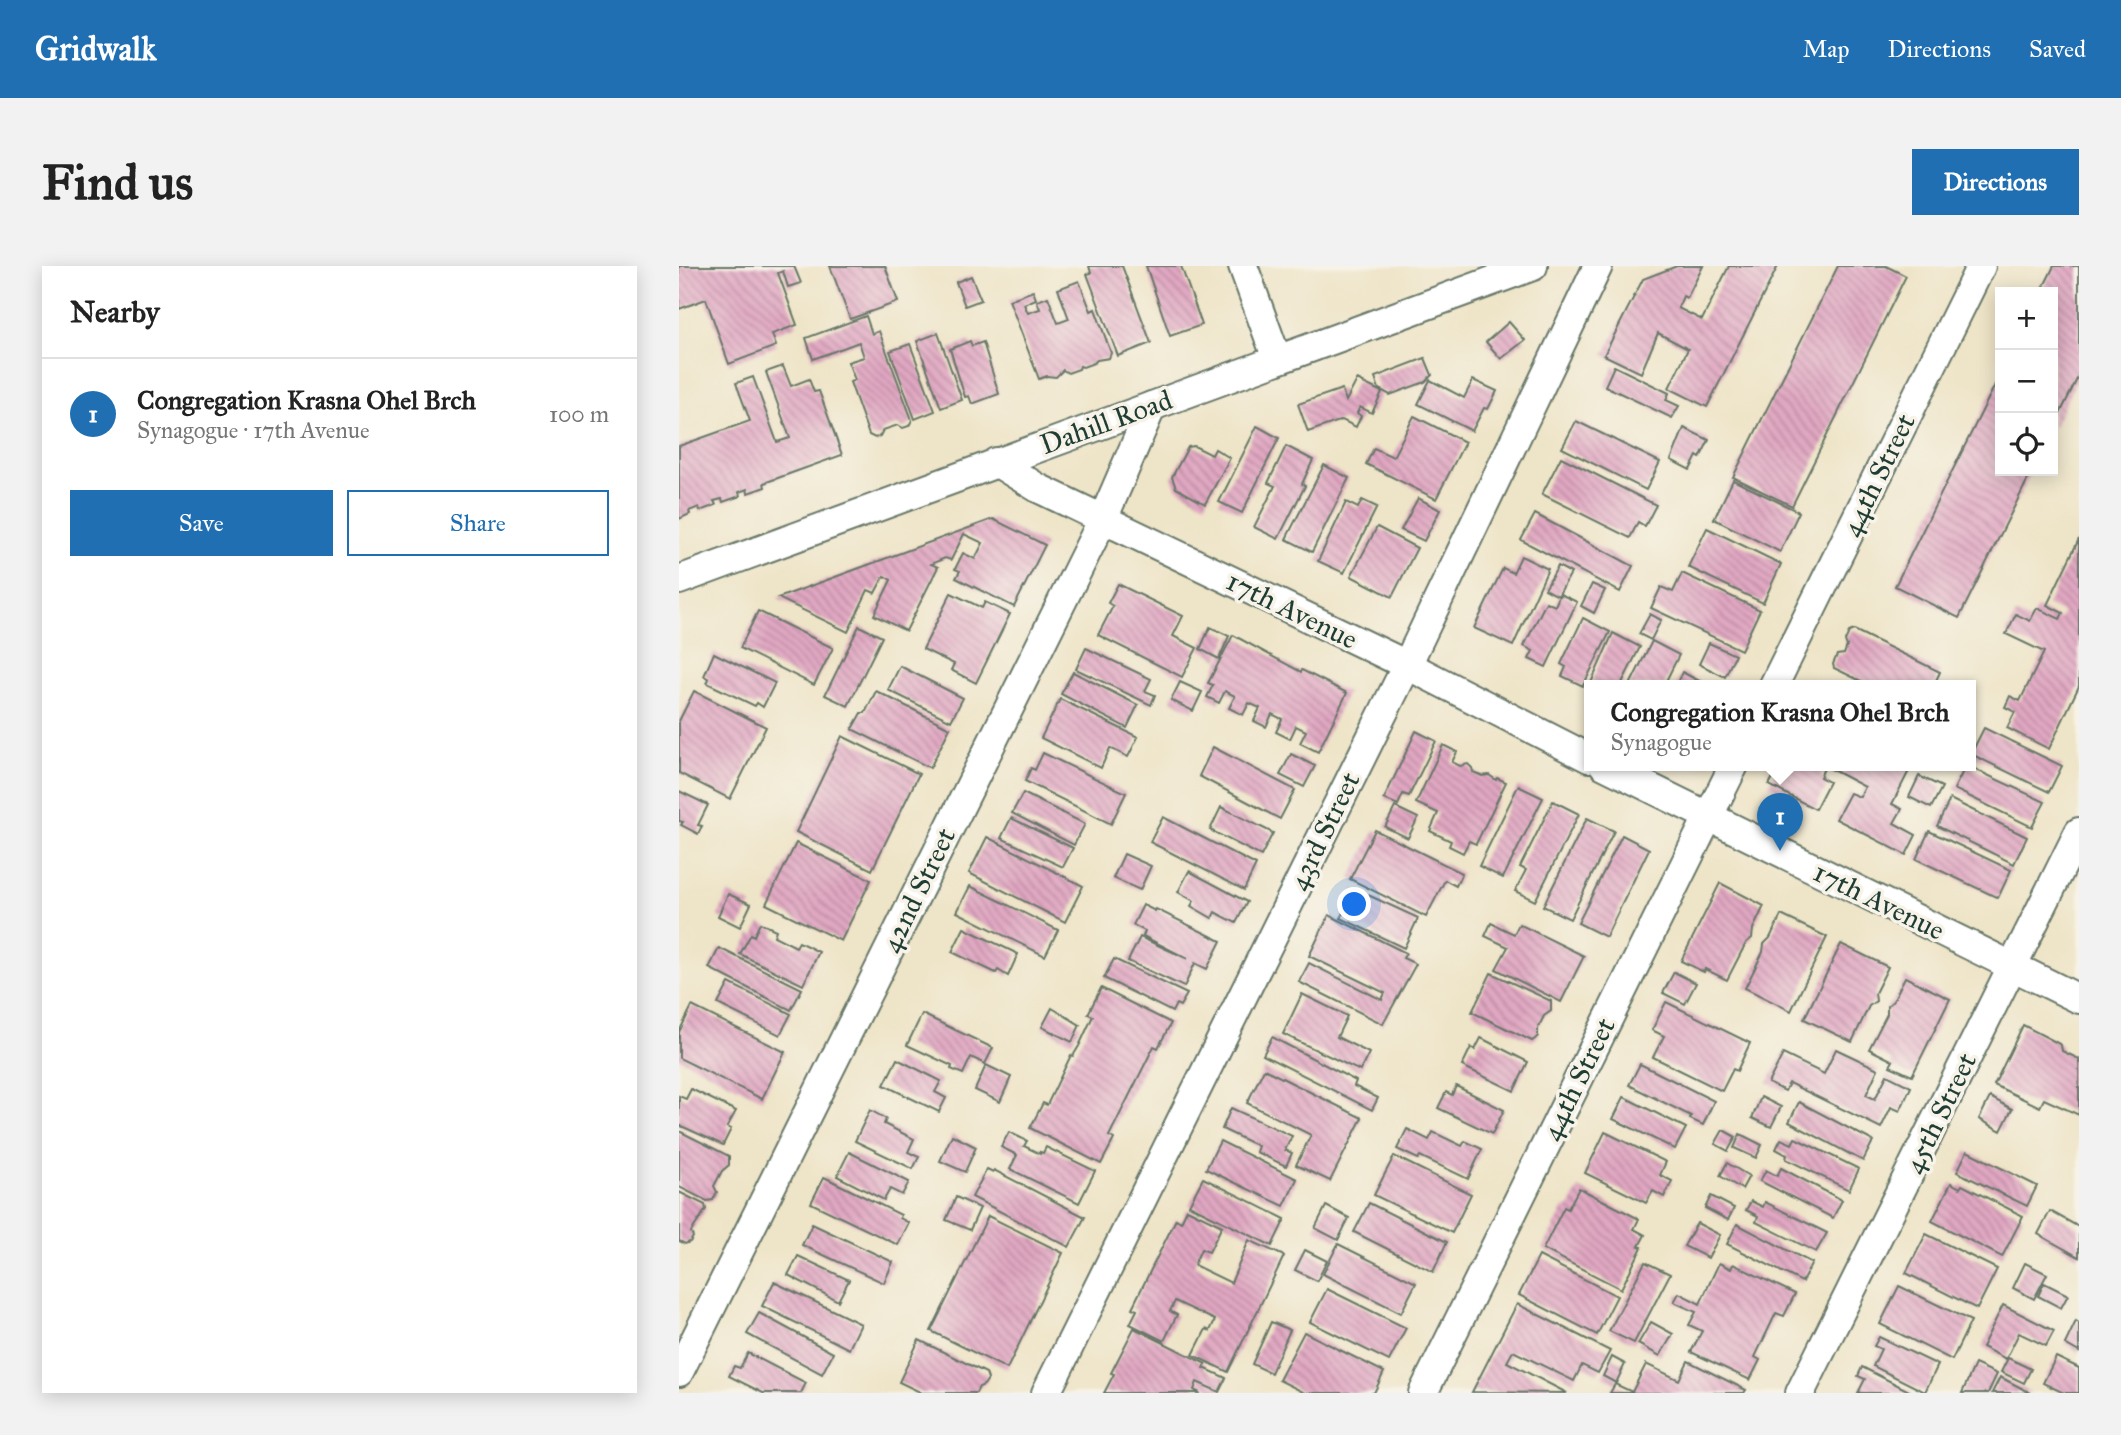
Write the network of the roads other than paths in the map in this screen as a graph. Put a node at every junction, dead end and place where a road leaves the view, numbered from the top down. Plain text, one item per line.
1 (1243, 266) edge
2 (1533, 266) edge
3 (1598, 266) edge
4 (1981, 266) edge
5 (1277, 359) junction
6 (1153, 406) junction
7 (996, 462) junction
8 (1103, 519) junction
9 (679, 580) edge
10 (1406, 665) junction
11 (1776, 680) edge
12 (1584, 755) edge
13 (1616, 771) edge
14 (1731, 771) edge
15 (1709, 818) junction
16 (2079, 832) edge
17 (2013, 966) junction
18 (2079, 999) edge
19 (679, 1372) edge
20 (1046, 1393) edge
21 (1423, 1393) edge
22 (1800, 1393) edge

1 - 5 street
2 - 5 street, Dahill Road
3 - 10 street, 43rd Street
4 - 11 street, 44th Street
5 - 6 street, Dahill Road
6 - 7 street, Dahill Road
6 - 8 street, 42nd Street
7 - 8 street, 17th Avenue
7 - 9 street, Dahill Road
8 - 10 street, 17th Avenue
8 - 19 street, 42nd Street
10 - 12 street, 17th Avenue
10 - 20 street, 43rd Street
13 - 15 street, 17th Avenue
14 - 15 street, 44th Street
15 - 17 street, 17th Avenue
15 - 21 street, 44th Street
16 - 17 street, 45th Street
17 - 18 street, 17th Avenue
17 - 22 street, 45th Street

